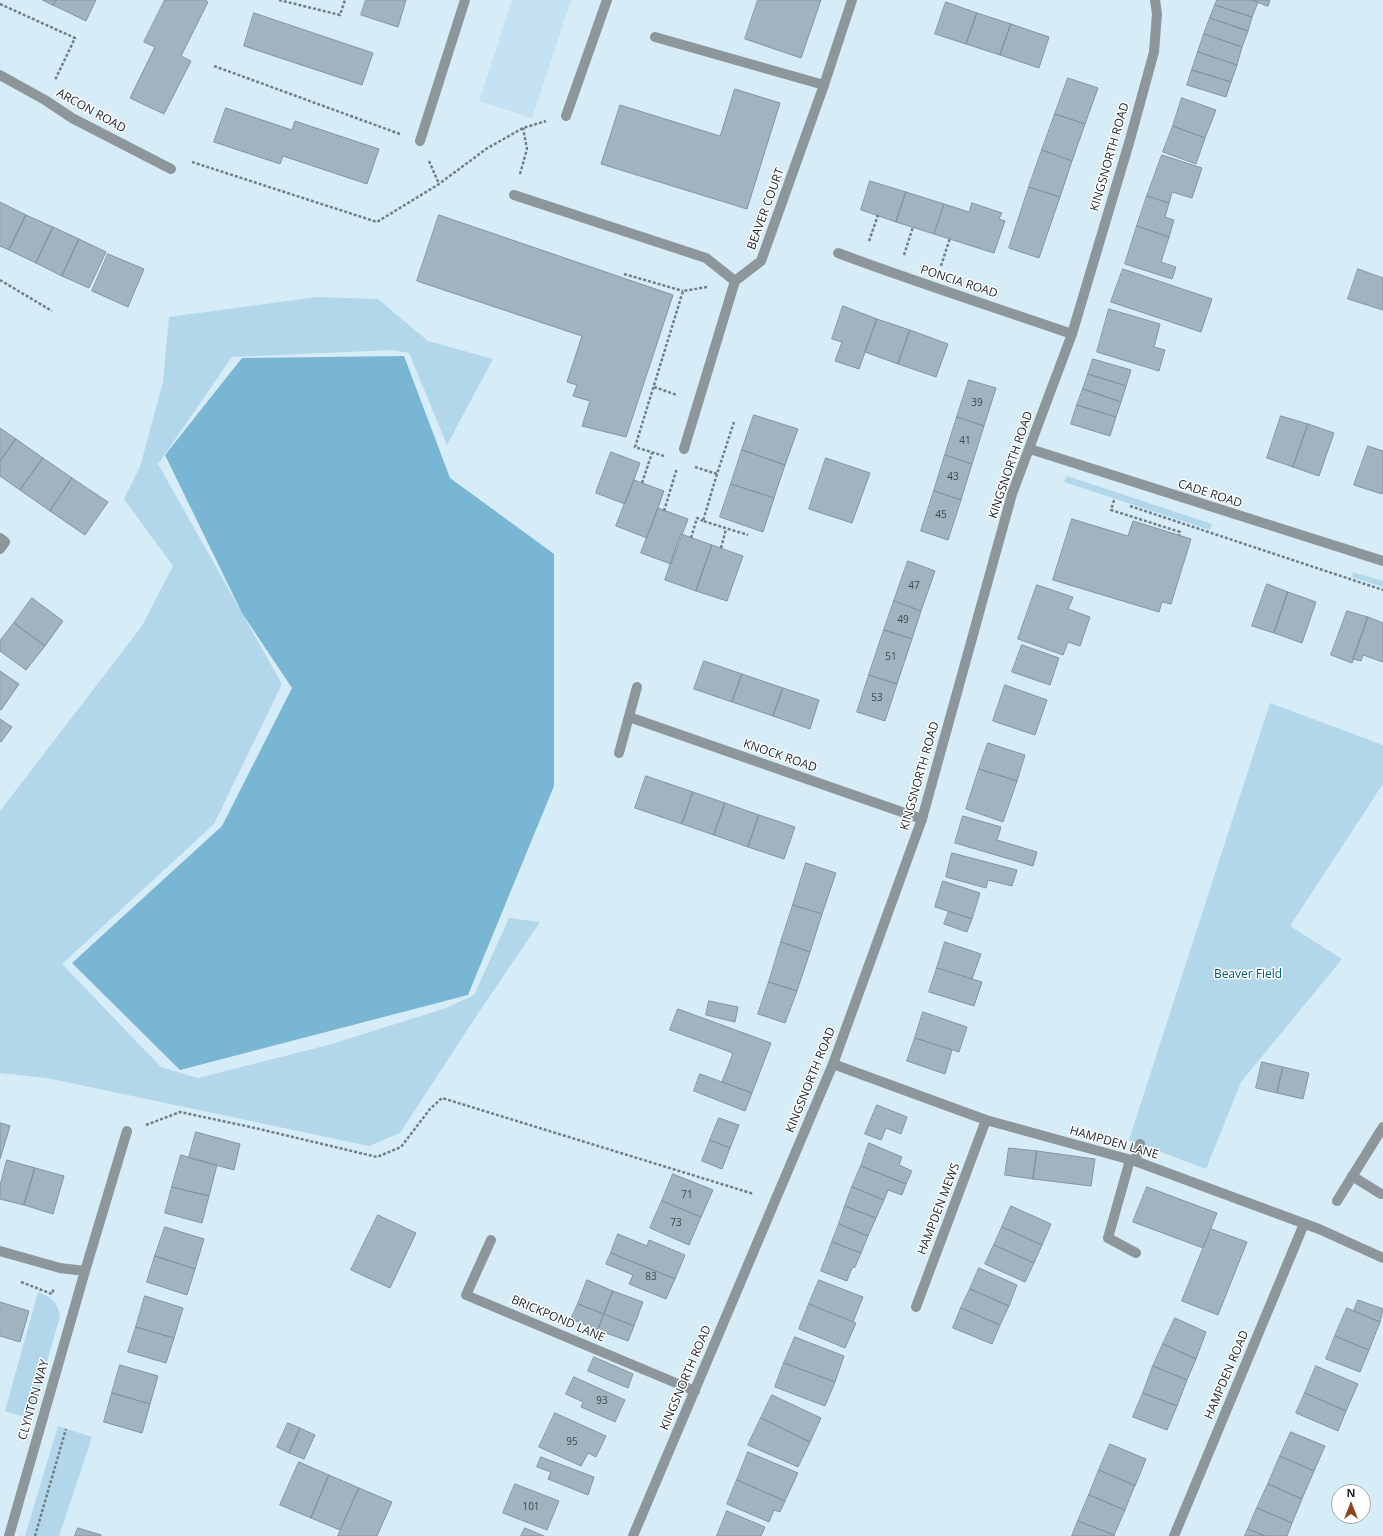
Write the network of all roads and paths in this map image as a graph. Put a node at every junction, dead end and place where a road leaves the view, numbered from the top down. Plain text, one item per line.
1 (279, 0) edge
2 (345, 0) edge
3 (465, 0) edge
4 (607, 0) edge
5 (852, 0) edge
6 (1155, 0) edge
7 (0, 4) edge
8 (655, 37) dead end
9 (214, 66) dead end
10 (0, 75) edge
11 (824, 85) junction
12 (45, 100) junction
13 (566, 116) joint
14 (524, 128) junction
15 (420, 141) joint
16 (171, 168) joint
17 (514, 195) joint
18 (878, 215) dead end
19 (913, 227) dead end
20 (950, 238) dead end
21 (838, 252) dead end
22 (863, 262) junction
23 (624, 274) dead end
24 (898, 275) junction
25 (0, 280) edge
26 (734, 281) junction
27 (934, 288) junction
28 (683, 291) junction
29 (52, 311) dead end
30 (1072, 334) junction
31 (654, 387) dead end
32 (684, 449) dead end
33 (1030, 449) junction
34 (652, 452) dead end
35 (679, 462) dead end
36 (717, 474) dead end
37 (642, 483) dead end
38 (1107, 498) dead end
39 (1114, 500) junction
40 (1121, 503) dead end
41 (1128, 505) dead end
42 (664, 511) dead end
43 (704, 521) junction
44 (726, 529) junction
45 (1179, 535) dead end
46 (748, 536) dead end
47 (0, 538) edge
48 (691, 538) dead end
49 (721, 548) dead end
50 (0, 549) edge
51 (1383, 562) edge
52 (1383, 590) edge
53 (637, 687) dead end
54 (629, 717) junction
55 (619, 753) dead end
56 (922, 819) junction
57 (833, 1064) junction
58 (986, 1120) junction
59 (1383, 1127) edge
60 (127, 1131) joint
61 (1140, 1144) dead end
62 (1132, 1160) junction
63 (1352, 1176) junction
64 (1381, 1194) dead end
65 (776, 1201) junction
66 (1337, 1201) dead end
67 (1304, 1224) junction
68 (491, 1240) dead end
69 (0, 1250) edge
70 (1136, 1253) dead end
71 (1383, 1258) edge
72 (84, 1271) junction
73 (916, 1307) dead end
74 (695, 1391) junction
75 (66, 1430) dead end
76 (9, 1536) edge
77 (35, 1536) edge
78 (633, 1536) edge
79 (1174, 1536) edge

1 - 2 path
3 - 15 street
4 - 13 street
5 - 11 street, BEAVER COURT
6 - 30 street, KINGSNORTH ROAD
7 - 12 path
8 - 11 street
9 - 15 path
10 - 12 street, ARCON ROAD
11 - 26 street, BEAVER COURT
12 - 16 street, ARCON ROAD
13 - 14 path
14 - 16 path
14 - 17 path
17 - 26 street
18 - 22 path
19 - 24 path
20 - 27 path
21 - 22 street, PONCIA ROAD
22 - 24 street, PONCIA ROAD
23 - 28 path
24 - 27 street, PONCIA ROAD
25 - 29 path
26 - 28 path
26 - 32 street
27 - 30 street, PONCIA ROAD
28 - 31 path
30 - 33 street, KINGSNORTH ROAD
33 - 51 street, CADE ROAD
33 - 56 street, KINGSNORTH ROAD
34 - 37 path
35 - 42 path
36 - 43 path
38 - 39 path
39 - 40 path
39 - 45 path
41 - 52 path
43 - 44 path
43 - 48 path
44 - 46 path
44 - 49 path
47 - 50 street
53 - 54 street
54 - 55 street
54 - 56 street, KNOCK ROAD
56 - 57 street, KINGSNORTH ROAD
57 - 58 street, HAMPDEN LANE
57 - 65 street, KINGSNORTH ROAD
58 - 62 street, HAMPDEN LANE
58 - 73 street, HAMPDEN MEWS
59 - 63 street
60 - 65 path
60 - 72 street, CLYNTON WAY
61 - 62 street
62 - 67 street, HAMPDEN LANE
62 - 70 street
63 - 64 street
63 - 66 street
65 - 74 street, KINGSNORTH ROAD
67 - 71 street, HAMPDEN LANE
67 - 79 street, HAMPDEN ROAD
68 - 74 street, BRICKPOND LANE
69 - 72 street
72 - 76 street, CLYNTON WAY
74 - 78 street, KINGSNORTH ROAD
75 - 77 path

